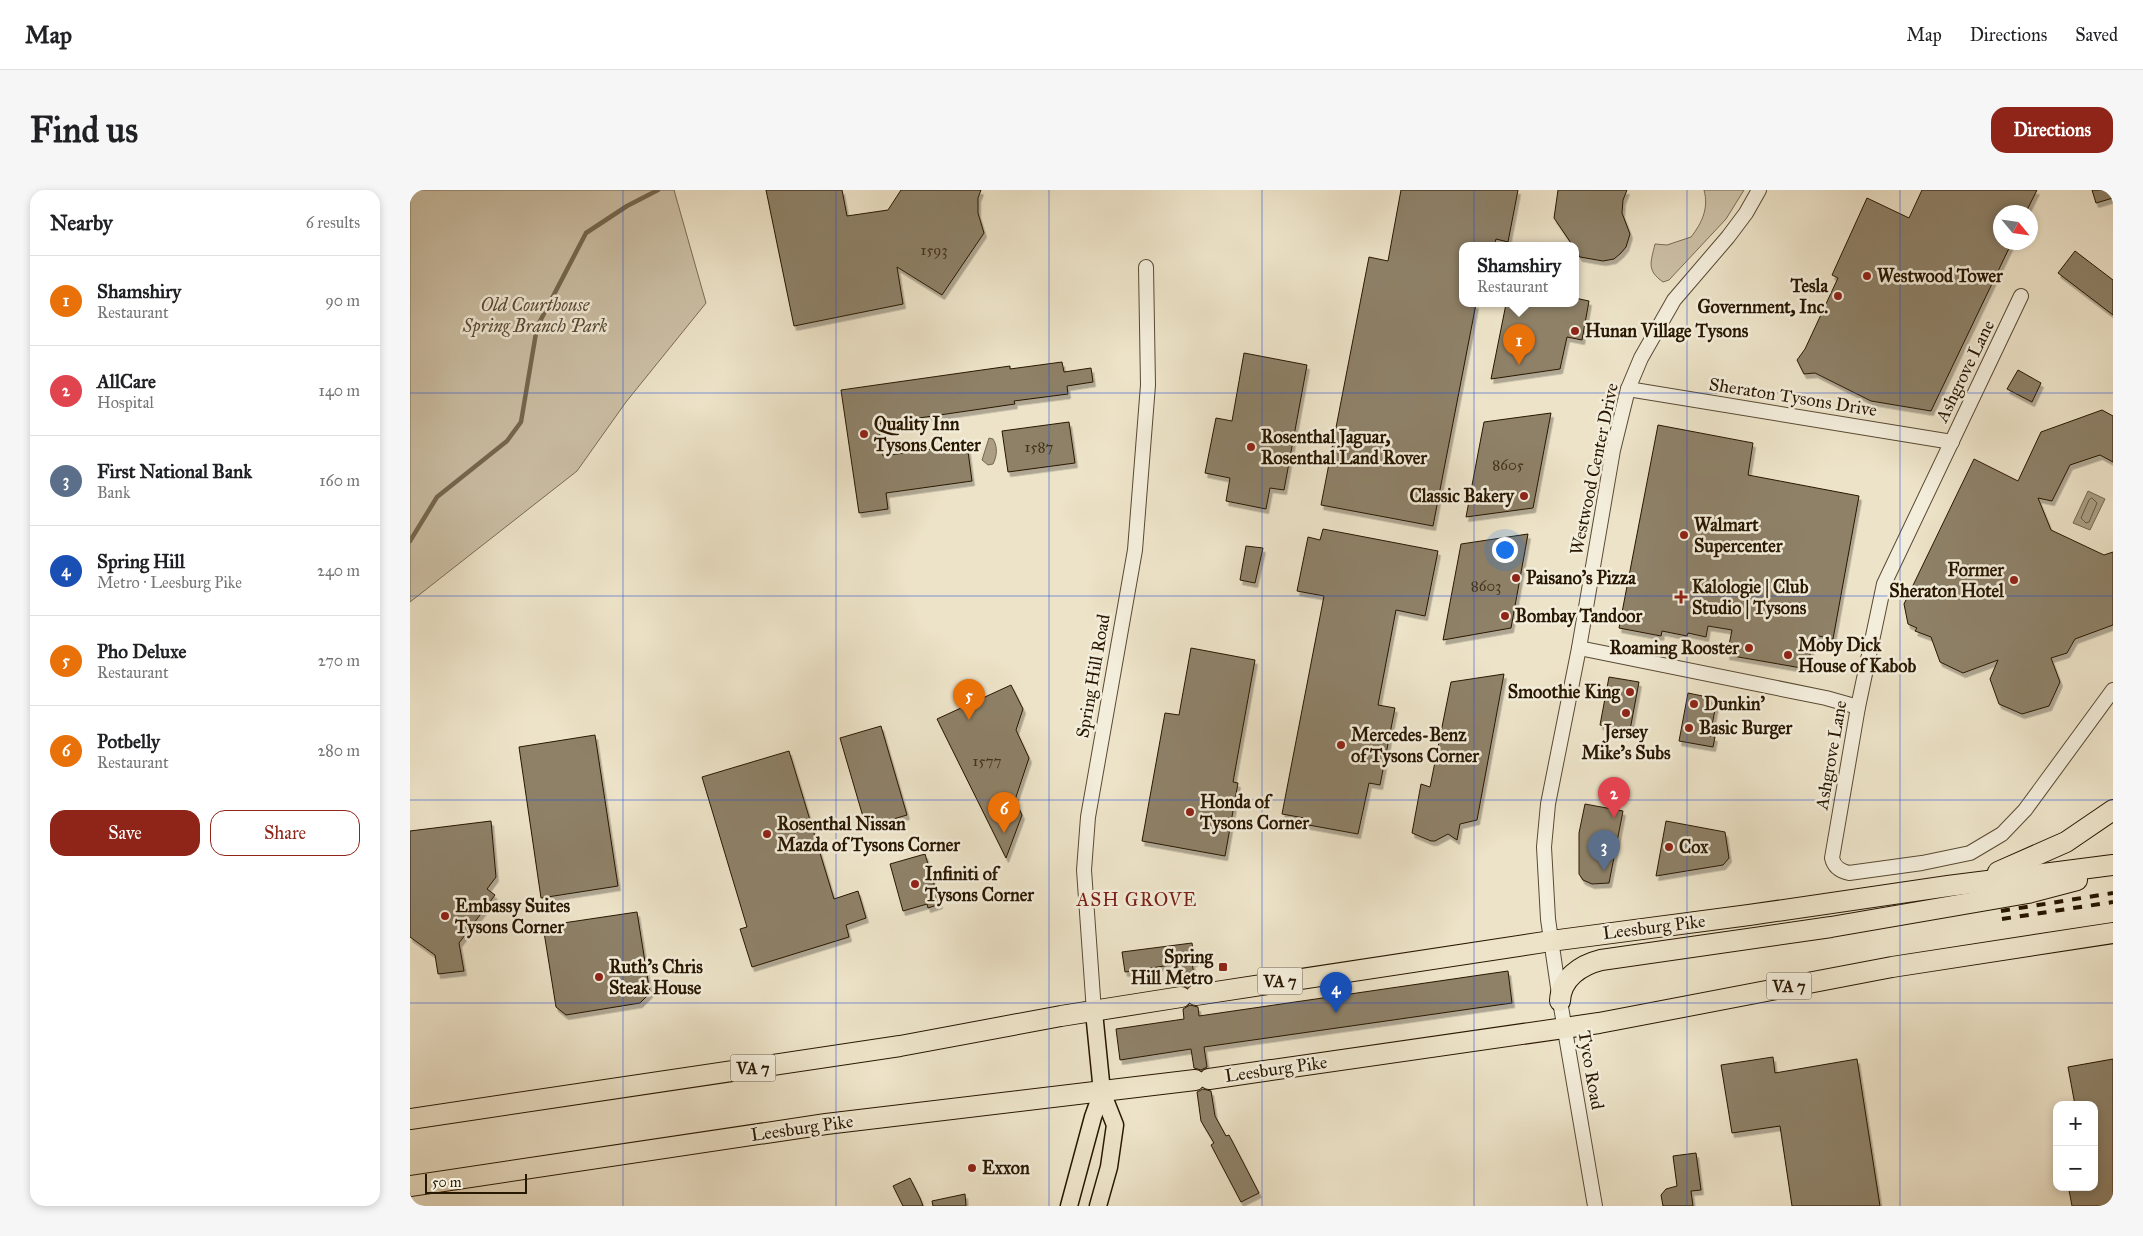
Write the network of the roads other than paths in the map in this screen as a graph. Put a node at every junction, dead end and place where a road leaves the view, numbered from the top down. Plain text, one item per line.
1 (1759, 190) edge
2 (1146, 266) dead end
3 (2022, 296) dead end
4 (1628, 389) junction
5 (1952, 442) junction
6 (1579, 648) junction
7 (2113, 690) edge
8 (1858, 707) junction
9 (2113, 810) edge
10 (2113, 865) edge
11 (2113, 870) edge
12 (1948, 886) junction
13 (2113, 933) edge
14 (1551, 941) junction
15 (1560, 1001) junction
16 (1094, 1012) junction
17 (1565, 1028) junction
18 (1102, 1092) junction
19 (410, 1119) edge
20 (410, 1186) edge
21 (1069, 1206) edge
22 (1098, 1206) edge
23 (1595, 1206) edge

1 - 4 street, Westwood Center Drive
2 - 16 street, Spring Hill Road
3 - 5 street, Ashgrove Lane
4 - 5 street, Sheraton Tysons Drive
4 - 6 street, Westwood Center Drive
5 - 8 street, Ashgrove Lane
6 - 8 street
6 - 14 street, Westwood Center Drive
7 - 8 street, Ashgrove Lane
9 - 12 highway
10 - 12 highway, Leesburg Pike / VA 7
11 - 15 highway
12 - 14 highway, Leesburg Pike / VA 7
13 - 17 highway, Leesburg Pike / VA 7
14 - 15 street, Tyco Road
14 - 16 highway, Leesburg Pike / VA 7
15 - 17 street, Tyco Road
16 - 18 main road, Spring Hill Road
16 - 19 highway, Leesburg Pike / VA 7
17 - 18 highway, Leesburg Pike / VA 7
17 - 23 street, Tyco Road
18 - 20 highway, Leesburg Pike / VA 7
18 - 21 main road, Spring Hill Road
18 - 22 main road, Spring Hill Road

